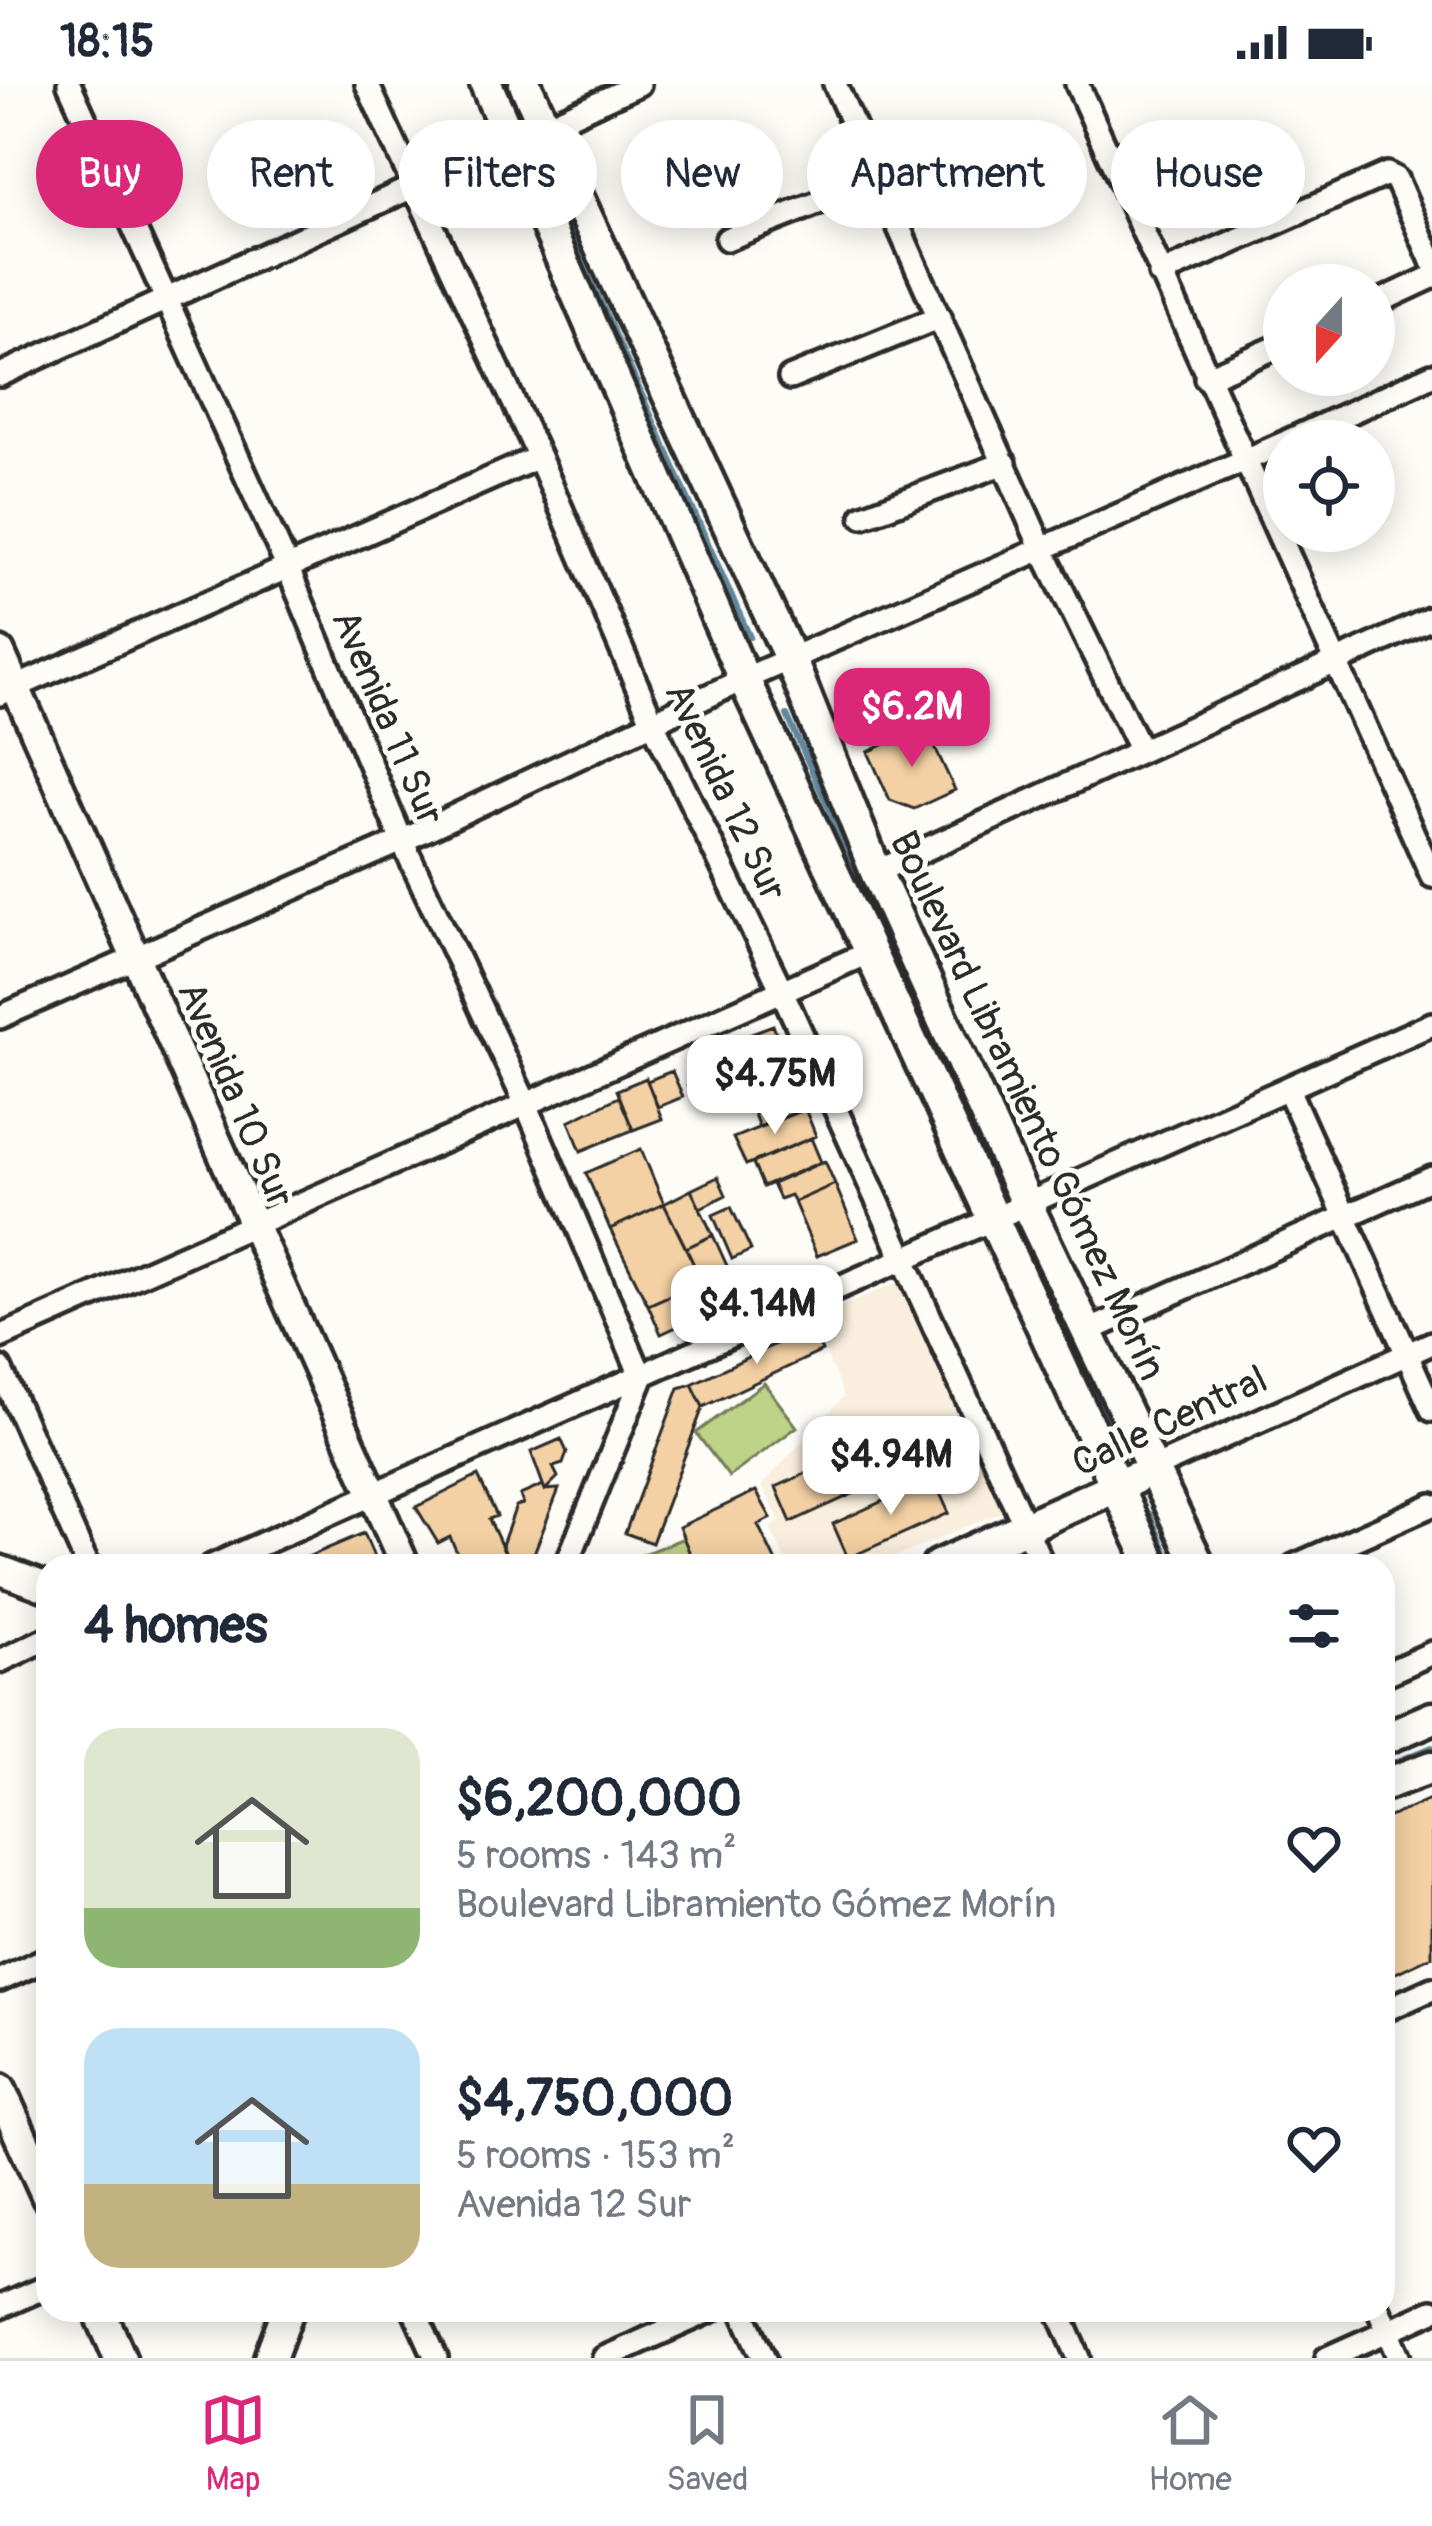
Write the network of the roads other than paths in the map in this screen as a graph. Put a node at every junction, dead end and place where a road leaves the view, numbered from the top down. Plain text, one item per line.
1 (69, 84) edge
2 (367, 84) edge
3 (485, 84) edge
4 (525, 84) edge
5 (639, 84) edge
6 (836, 84) edge
7 (1077, 84) edge
8 (502, 120) edge
9 (540, 120) edge
10 (559, 120) edge
11 (852, 120) edge
12 (399, 156) edge
13 (399, 194) edge
14 (807, 207) edge
15 (432, 228) edge
16 (549, 228) edge
17 (590, 228) edge
18 (900, 228) edge
19 (727, 239) dead end
20 (1431, 272) edge
21 (1160, 274) junction
22 (1395, 292) edge
23 (166, 298) junction
24 (940, 317) junction
25 (1263, 353) edge
26 (1432, 375) edge
27 (0, 376) edge
28 (790, 378) dead end
29 (1206, 378) junction
30 (1334, 420) edge
31 (1263, 453) edge
32 (539, 457) junction
33 (1243, 462) junction
34 (1005, 463) junction
35 (863, 516) dead end
36 (1042, 549) junction
37 (286, 564) junction
38 (1432, 618) edge
39 (0, 652) edge
40 (790, 658) junction
41 (1333, 661) junction
42 (744, 679) junction
43 (8, 691) edge
44 (653, 723) junction
45 (1139, 747) junction
46 (402, 841) junction
47 (876, 872) junction
48 (1432, 876) edge
49 (871, 952) junction
50 (136, 956) junction
51 (782, 992) junction
52 (0, 1017) edge
53 (1432, 1024) edge
54 (1288, 1089) junction
55 (526, 1104) junction
56 (1432, 1178) edge
57 (1027, 1205) junction
58 (1345, 1217) junction
59 (990, 1222) junction
60 (249, 1224) junction
61 (904, 1260) junction
62 (1088, 1331) junction
63 (0, 1337) edge
64 (1432, 1343) edge
65 (1407, 1355) junction
66 (0, 1368) edge
67 (642, 1378) junction
68 (1432, 1410) edge
69 (1154, 1468) junction
70 (1117, 1487) junction
71 (376, 1496) junction
72 (1432, 1505) edge
73 (1025, 1528) junction
74 (83, 1554) edge
75 (240, 1554) edge
76 (400, 1554) edge
77 (571, 1554) edge
78 (965, 1554) edge
79 (1037, 1554) edge
80 (1148, 1554) edge
81 (1193, 1554) edge
82 (1321, 1554) edge
83 (0, 1570) edge
84 (36, 1584) edge
85 (36, 1644) edge
86 (1432, 1653) edge
87 (0, 1661) edge
88 (1395, 1670) edge
89 (1432, 1718) edge
90 (1395, 1734) edge
91 (1432, 1767) edge
92 (1395, 1781) edge
93 (36, 1964) edge
94 (0, 1980) edge
95 (1432, 1989) edge
96 (1395, 2006) edge
97 (0, 2090) edge
98 (36, 2170) edge
99 (36, 2291) edge
100 (0, 2307) edge
101 (1432, 2311) edge
102 (1395, 2318) edge
103 (104, 2322) edge
104 (284, 2322) edge
105 (420, 2322) edge
106 (685, 2322) edge
107 (748, 2322) edge
108 (1063, 2322) edge
109 (1380, 2322) edge
110 (1384, 2322) edge
111 (120, 2358) edge
112 (270, 2358) edge
113 (436, 2358) edge
114 (604, 2358) edge
115 (764, 2358) edge
116 (1079, 2358) edge
117 (1327, 2358) edge
118 (1400, 2358) edge

1 - 23 street, Avenida 11 Sur
2 - 12 street, Avenida 12 Sur
3 - 8 main road, Boulevard Libramiento Gómez Morín
4 - 9 main road, Boulevard Libramiento Gómez Morín
5 - 10 street
6 - 11 street
7 - 21 street
13 - 23 street
14 - 19 street
15 - 32 street, Avenida 12 Sur
16 - 42 main road, Boulevard Libramiento Gómez Morín
17 - 40 main road, Boulevard Libramiento Gómez Morín
18 - 24 street
20 - 21 street
20 - 22 street
21 - 29 street
23 - 27 street
23 - 37 street, Avenida 11 Sur
24 - 28 street
24 - 34 street
25 - 29 street
26 - 30 street
29 - 33 street
31 - 33 street
32 - 37 street
32 - 44 street, Avenida 12 Sur
33 - 36 street
33 - 41 street
34 - 35 street
34 - 36 street
36 - 40 street
36 - 45 street
37 - 43 street
37 - 46 street, Avenida 11 Sur
38 - 41 street
39 - 43 street, Avenida 10 Sur
40 - 42 street
40 - 47 main road, Boulevard Libramiento Gómez Morín
41 - 45 street
41 - 48 street
42 - 44 street
42 - 49 main road, Boulevard Libramiento Gómez Morín
43 - 50 street, Avenida 10 Sur
44 - 46 street
44 - 51 street, Avenida 12 Sur
45 - 47 street
46 - 50 street
46 - 55 street, Avenida 11 Sur
47 - 57 main road, Boulevard Libramiento Gómez Morín
49 - 51 street
49 - 59 main road, Boulevard Libramiento Gómez Morín
50 - 52 street
50 - 60 street, Avenida 10 Sur
51 - 55 street
51 - 61 street, Avenida 12 Sur
53 - 54 street
54 - 57 street
54 - 58 street
55 - 60 street
55 - 67 street, Avenida 11 Sur
56 - 58 street
57 - 59 street
57 - 62 main road, Boulevard Libramiento Gómez Morín
58 - 62 street
58 - 65 street
59 - 61 street
59 - 70 main road, Boulevard Libramiento Gómez Morín
60 - 63 street
60 - 71 street, Avenida 10 Sur
61 - 67 street
61 - 73 street, Avenida 12 Sur
62 - 69 main road, Boulevard Libramiento Gómez Morín
64 - 65 street, Calle Central
65 - 68 street
65 - 69 street, Calle Central
66 - 74 street
67 - 71 street
67 - 77 street
69 - 70 main road, Calle Central
69 - 81 main road, Boulevard Libramiento Gómez Morín
70 - 73 main road, Calle Central
70 - 80 main road, Boulevard Libramiento Gómez Morín
71 - 75 street
71 - 76 street, Avenida 10 Sur
72 - 82 street
73 - 78 main road, Calle Central
73 - 79 street, Avenida 12 Sur
83 - 84 street
85 - 87 street
86 - 88 street
89 - 90 main road
91 - 92 main road
93 - 94 street
95 - 96 street
97 - 98 main road
99 - 100 street
101 - 102 street
103 - 111 main road
104 - 112 main road
105 - 113 street
106 - 114 street
107 - 115 street
108 - 116 street
109 - 117 street
110 - 118 street

